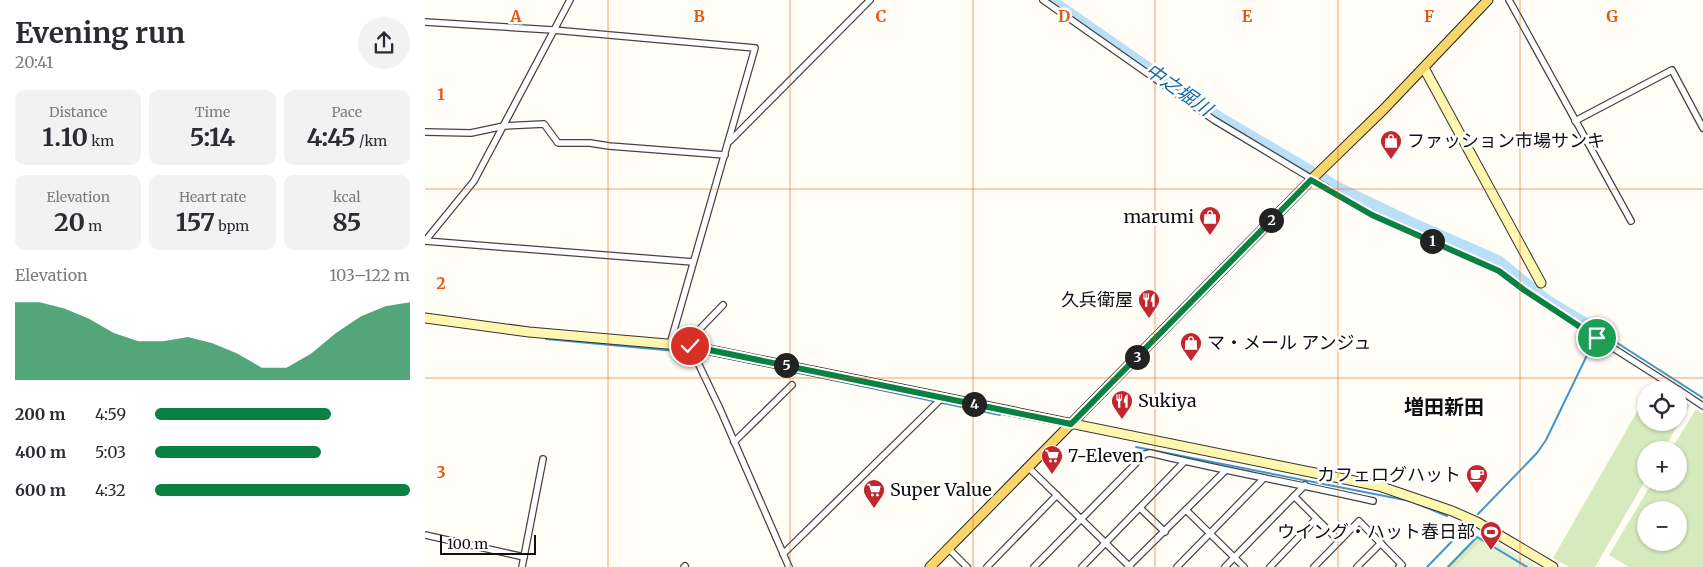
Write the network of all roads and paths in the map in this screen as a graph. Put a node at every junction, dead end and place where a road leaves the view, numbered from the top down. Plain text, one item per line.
1 (570, 0) edge
2 (870, 0) edge
3 (1043, 0) edge
4 (1488, 0) edge
5 (1509, 0) edge
6 (425, 22) edge
7 (553, 30) junction
8 (1424, 68) junction
9 (1575, 121) junction
10 (504, 126) junction
11 (1703, 128) edge
12 (425, 132) edge
13 (729, 142) junction
14 (725, 155) junction
15 (1311, 180) junction
16 (1631, 221) dead end
17 (425, 241) edge
18 (693, 262) junction
19 (1541, 284) dead end
20 (723, 305) dead end
21 (425, 318) edge
22 (670, 344) junction
23 (691, 347) junction
24 (1665, 381) edge
25 (792, 385) dead end
26 (1687, 395) edge
27 (942, 398) junction
28 (1703, 406) edge
29 (1071, 424) junction
30 (734, 442) junction
31 (543, 459) dead end
32 (1184, 462) junction
33 (1029, 467) junction
34 (1225, 471) junction
35 (1264, 478) junction
36 (1305, 485) junction
37 (1057, 495) junction
38 (1293, 496) junction
39 (1373, 501) dead end
40 (1140, 508) junction
41 (1186, 510) junction
42 (1081, 519) junction
43 (1317, 519) junction
44 (1165, 532) junction
45 (1211, 534) junction
46 (425, 535) edge
47 (1339, 541) junction
48 (1105, 543) junction
49 (1381, 544) junction
50 (948, 548) junction
51 (783, 554) junction
52 (524, 557) junction
53 (1234, 557) junction
54 (522, 567) edge
55 (789, 567) edge
56 (930, 567) edge
57 (967, 567) edge
58 (987, 567) edge
59 (1034, 567) edge
60 (1082, 567) edge
61 (1129, 567) edge
62 (1177, 567) edge
63 (1225, 567) edge
64 (1244, 567) edge
65 (1269, 567) edge
66 (1314, 567) edge
67 (1357, 567) edge
68 (1399, 567) edge
69 (1553, 567) edge

1 - 7 street
2 - 13 street
3 - 15 street
4 - 8 main road
5 - 9 street
6 - 7 street
7 - 10 street
7 - 13 street
8 - 15 main road
8 - 19 street
9 - 11 street
9 - 16 street
10 - 12 street
10 - 14 street
10 - 17 street
13 - 14 street
14 - 18 street
15 - 24 street
15 - 29 main road
17 - 18 street
18 - 22 street
20 - 23 street
21 - 22 street
22 - 23 street
23 - 27 street
23 - 30 street
25 - 30 street
26 - 28 street
27 - 29 street
27 - 51 street
29 - 33 main road
29 - 69 street
30 - 51 street
31 - 52 street
32 - 34 street
32 - 40 street
32 - 42 street
33 - 37 street
33 - 50 main road
34 - 35 street
34 - 41 street
35 - 36 street
35 - 45 street
36 - 38 street
36 - 39 street
37 - 42 street
37 - 58 street
38 - 43 street
38 - 53 street
40 - 44 street
40 - 48 street
41 - 44 street
41 - 45 street
42 - 48 street
42 - 59 street
43 - 47 street
43 - 65 street
44 - 61 street
45 - 53 street
45 - 62 street
46 - 52 street
47 - 49 street
47 - 66 street
48 - 60 street
48 - 61 street
49 - 67 street
49 - 68 street
50 - 56 main road
50 - 57 street
51 - 55 street
52 - 54 street
53 - 63 street
53 - 64 street

